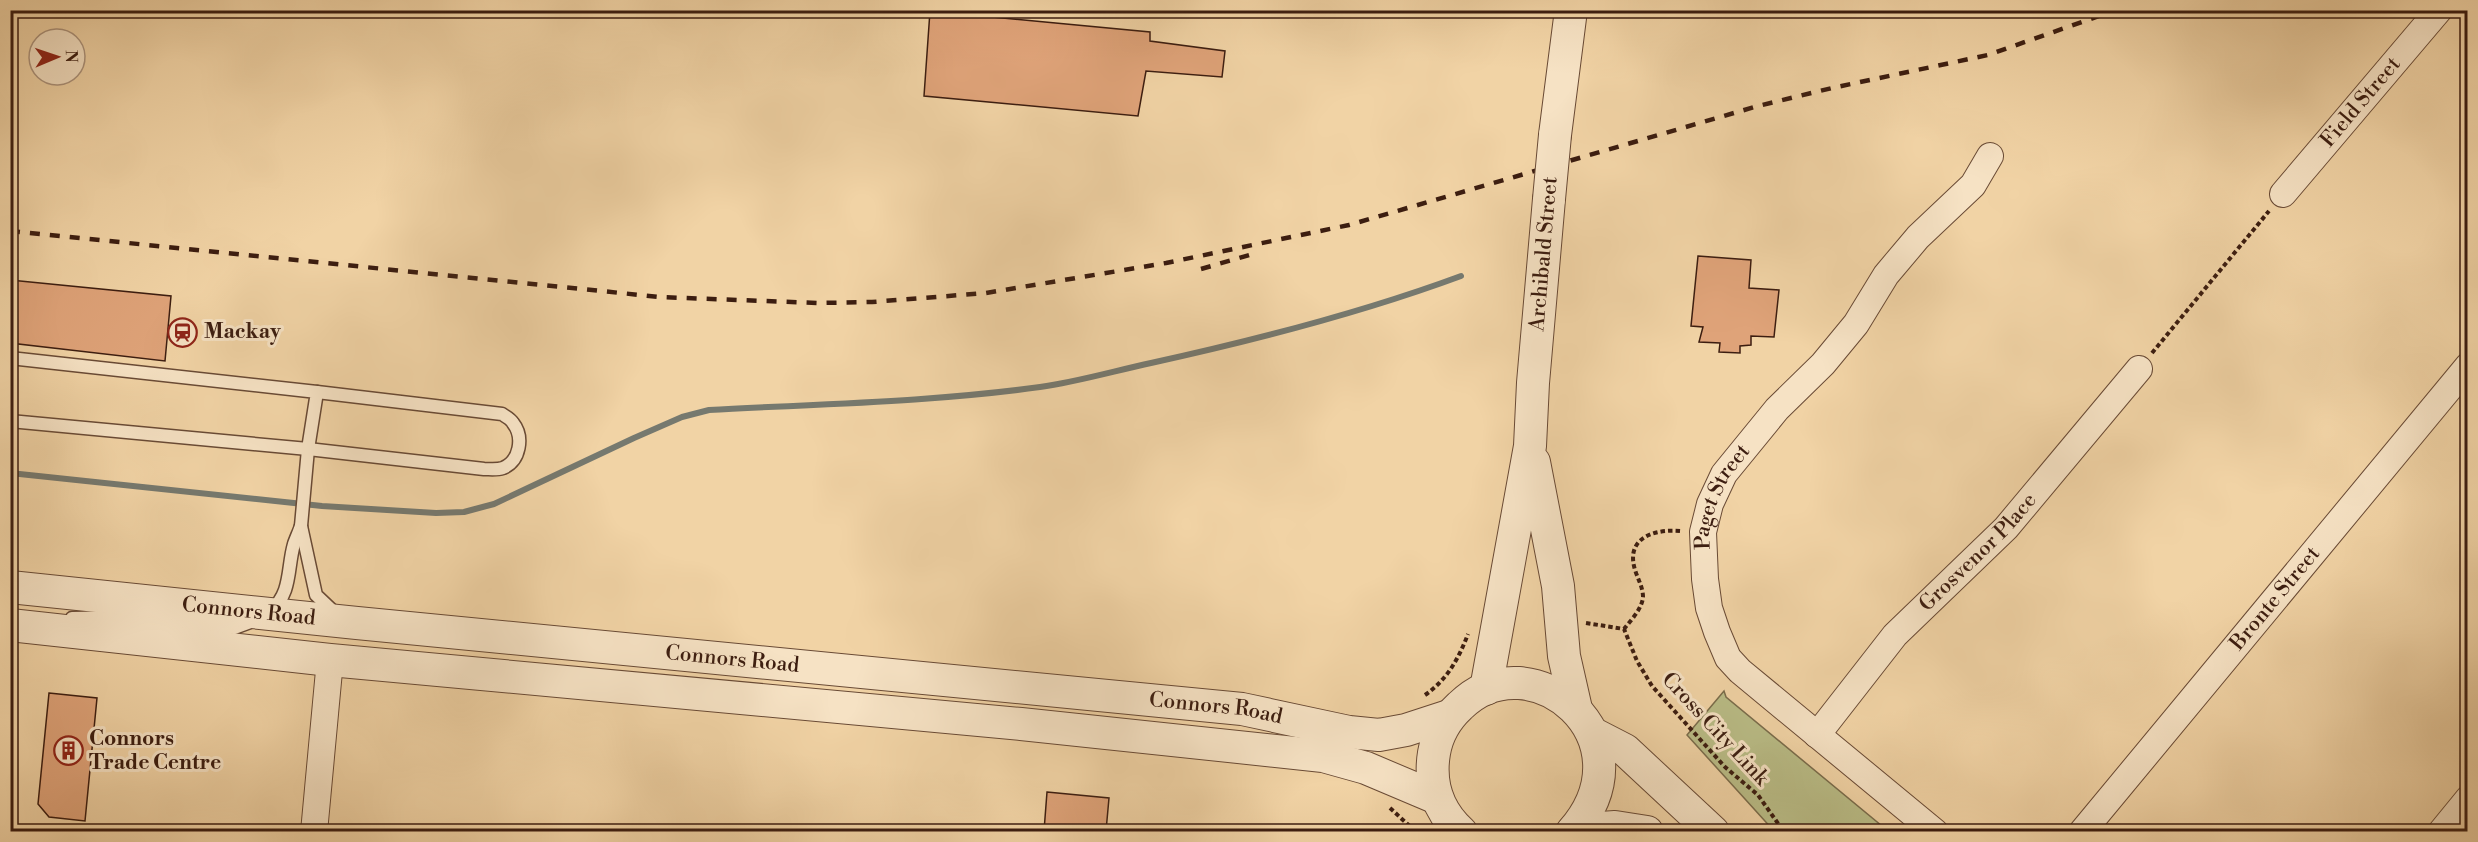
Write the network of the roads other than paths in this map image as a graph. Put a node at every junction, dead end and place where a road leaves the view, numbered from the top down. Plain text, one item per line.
1 (1563, 10) edge
2 (1571, 10) edge
3 (2439, 10) edge
4 (1563, 63) junction
5 (1990, 156) dead end
6 (2283, 194) road end
7 (10, 358) edge
8 (2468, 366) edge
9 (2139, 369) road end
10 (316, 392) junction
11 (10, 421) edge
12 (1530, 446) junction
13 (308, 449) junction
14 (301, 523) junction
15 (10, 587) edge
16 (267, 613) junction
17 (345, 621) junction
18 (12, 625) edge
19 (330, 660) junction
20 (1486, 689) junction
21 (1449, 716) junction
22 (1584, 721) junction
23 (1817, 735) junction
24 (1437, 798) junction
25 (2468, 799) edge
26 (314, 831) edge
27 (1461, 831) edge
28 (1573, 831) edge
29 (1647, 831) edge
30 (1713, 831) edge
31 (1935, 831) edge
32 (2082, 831) edge
33 (2441, 831) edge

1 - 4 street, Archibald Street
2 - 4 street, Archibald Street
3 - 6 street, Field Street
4 - 12 street, Archibald Street, bridge
5 - 23 street, Paget Street
7 - 10 lane
8 - 32 street, Bronte Street
9 - 23 street, Grosvenor Place
10 - 13 lane
10 - 13 lane
11 - 13 lane
12 - 20 street, Archibald Street
12 - 22 street, Archibald Street
13 - 14 lane
14 - 16 lane
14 - 17 lane
15 - 16 street, Connors Road
16 - 17 street, Connors Road
16 - 18 lane
17 - 21 street, Connors Road
18 - 19 street, Connors Road
19 - 24 street, Connors Road
19 - 26 street
20 - 21 street
20 - 22 street
21 - 24 street
22 - 28 street, Archibald Street
22 - 30 street
23 - 31 street, Paget Street
24 - 27 street
25 - 33 street
28 - 29 street

